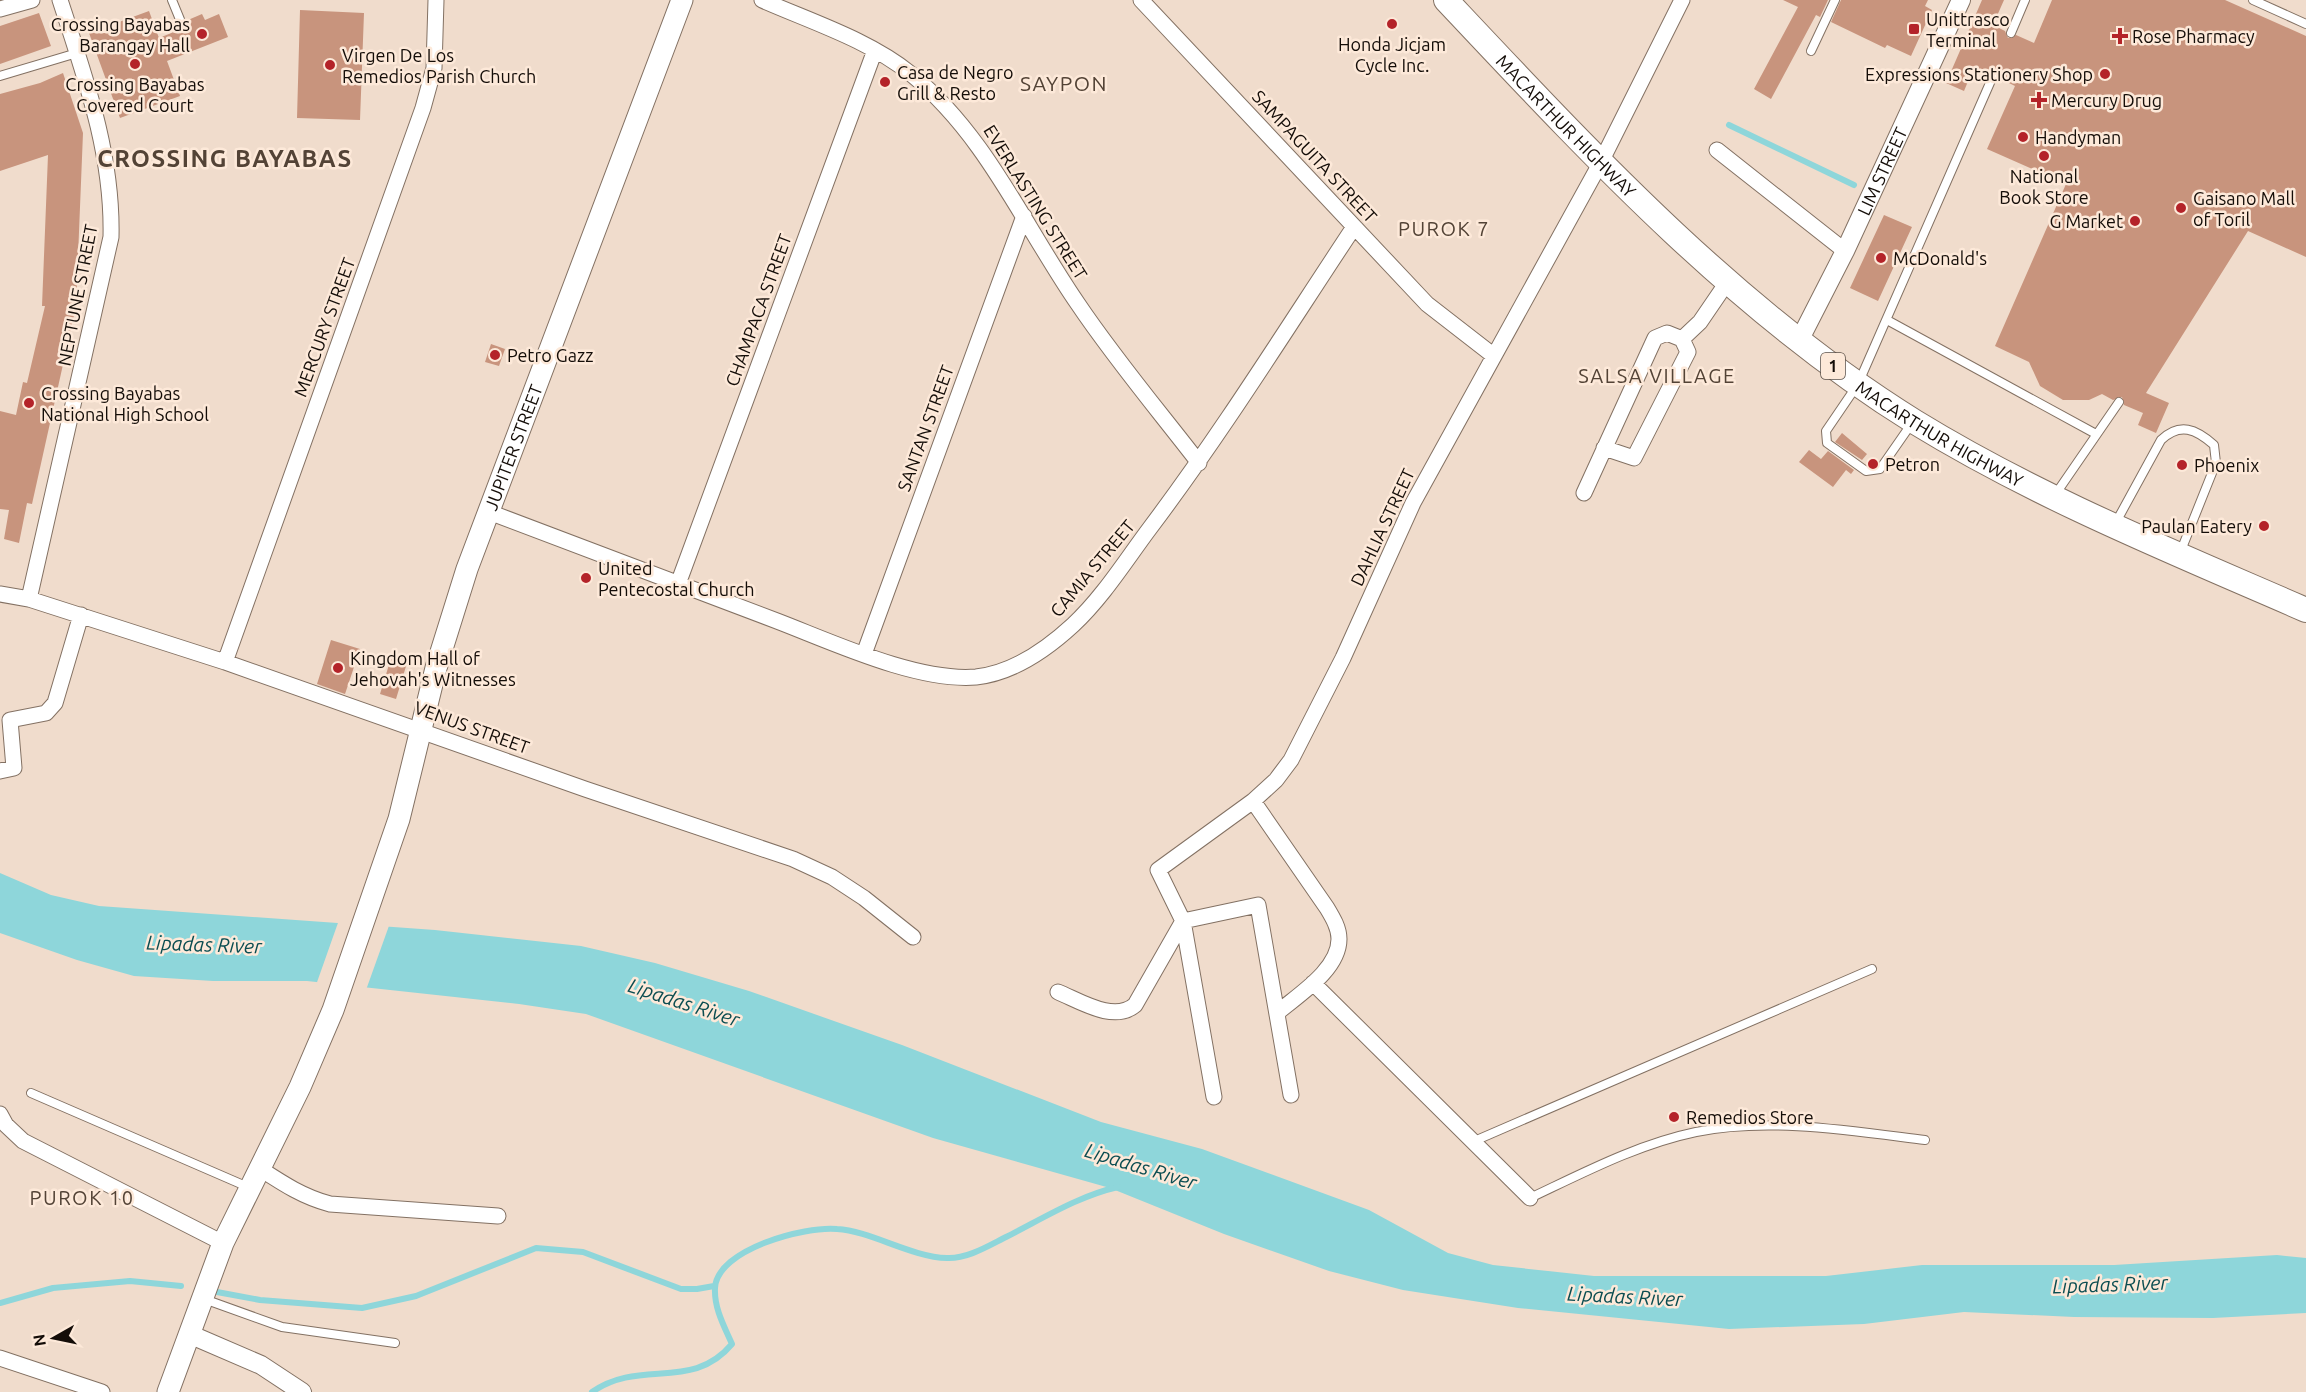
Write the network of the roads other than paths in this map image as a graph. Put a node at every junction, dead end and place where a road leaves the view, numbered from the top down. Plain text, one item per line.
1 (32, 0) edge
2 (60, 0) edge
3 (172, 0) edge
4 (436, 0) edge
5 (681, 0) edge
6 (762, 0) edge
7 (1141, 0) edge
8 (1446, 0) edge
9 (1682, 0) edge
10 (1835, 0) edge
11 (1960, 0) edge
12 (2025, 0) edge
13 (2253, 0) edge
14 (0, 9) edge
15 (181, 22) dead end
16 (2306, 24) edge
17 (2011, 33) dead end
18 (875, 50) junction
19 (1811, 51) dead end
20 (77, 53) junction
21 (0, 76) edge
22 (1993, 76) dead end
23 (1716, 150) dead end
24 (1601, 162) junction
25 (1024, 216) junction
26 (1354, 226) junction
27 (1845, 251) junction
28 (1728, 281) junction
29 (1887, 320) junction
30 (1682, 339) junction
31 (1799, 341) junction
32 (1494, 356) junction
33 (1858, 384) junction
34 (2119, 402) dead end
35 (1914, 421) junction
36 (2096, 434) junction
37 (1604, 448) junction
38 (1199, 463) junction
39 (1584, 493) dead end
40 (2053, 499) junction
41 (489, 512) junction
42 (2114, 526) junction
43 (2179, 555) junction
44 (678, 584) junction
45 (0, 594) edge
46 (29, 599) junction
47 (2306, 610) edge
48 (81, 615) junction
49 (864, 654) junction
50 (225, 662) junction
51 (422, 729) junction
52 (0, 771) edge
53 (1253, 801) junction
54 (1183, 921) junction
55 (913, 937) dead end
56 (1872, 969) dead end
57 (1313, 983) junction
58 (1058, 992) dead end
59 (1277, 1013) junction
60 (31, 1093) dead end
61 (1291, 1095) dead end
62 (1214, 1097) dead end
63 (0, 1114) edge
64 (1925, 1140) dead end
65 (1472, 1142) junction
66 (259, 1168) junction
67 (249, 1188) junction
68 (1530, 1198) joint
69 (498, 1216) dead end
70 (223, 1243) junction
71 (203, 1299) junction
72 (189, 1334) junction
73 (395, 1343) dead end
74 (0, 1358) edge
75 (102, 1392) edge
76 (168, 1392) edge
77 (302, 1392) edge

1 - 14 street
2 - 20 street, NEPTUNE STREET
3 - 15 lane
4 - 50 street, MERCURY STREET
5 - 41 main road, JUPITER STREET
6 - 18 street, EVERLASTING STREET
7 - 26 street, SAMPAGUITA STREET
8 - 24 highway, MACARTHUR HIGHWAY / 1
9 - 24 street, DAHLIA STREET
10 - 19 lane
11 - 27 street, LIM STREET
12 - 17 lane
13 - 16 lane
18 - 25 street, EVERLASTING STREET
18 - 44 street, CHAMPACA STREET
20 - 21 lane
20 - 46 street, NEPTUNE STREET
22 - 29 lane
23 - 27 street
24 - 28 highway, MACARTHUR HIGHWAY / 1
24 - 32 street, DAHLIA STREET
25 - 38 street, EVERLASTING STREET
25 - 49 street, SANTAN STREET
26 - 32 street, SAMPAGUITA STREET
26 - 38 street, CAMIA STREET
27 - 31 street, LIM STREET
28 - 30 street
28 - 31 highway, MACARTHUR HIGHWAY / 1
29 - 33 lane
29 - 36 lane
30 - 37 street
30 - 37 street
31 - 33 highway, MACARTHUR HIGHWAY / 1
32 - 53 street, DAHLIA STREET
33 - 35 highway, MACARTHUR HIGHWAY / 1
33 - 35 lane
34 - 36 lane
35 - 40 highway, MACARTHUR HIGHWAY / 1
36 - 40 lane
37 - 39 street
38 - 49 street, CAMIA STREET
40 - 42 highway, MACARTHUR HIGHWAY / 1
41 - 44 street, CAMIA STREET
41 - 51 main road, JUPITER STREET
42 - 43 highway, MACARTHUR HIGHWAY / 1
42 - 43 lane
43 - 47 highway, MACARTHUR HIGHWAY / 1
44 - 49 street, CAMIA STREET
45 - 46 street, VENUS STREET
46 - 48 street, VENUS STREET
48 - 50 street, VENUS STREET
48 - 52 street
50 - 51 street, VENUS STREET
51 - 55 street, VENUS STREET
51 - 66 main road, JUPITER STREET
53 - 54 street, DAHLIA STREET
53 - 57 street
54 - 58 street
54 - 59 street
54 - 62 street
56 - 65 lane
57 - 59 street
57 - 65 street
59 - 61 street
60 - 67 lane
63 - 70 street
64 - 68 lane
65 - 68 street
66 - 67 main road, JUPITER STREET
66 - 69 street
67 - 70 main road, JUPITER STREET
70 - 71 main road, JUPITER STREET
71 - 72 main road, JUPITER STREET
71 - 73 lane
72 - 76 main road, JUPITER STREET
72 - 77 street
74 - 75 street

